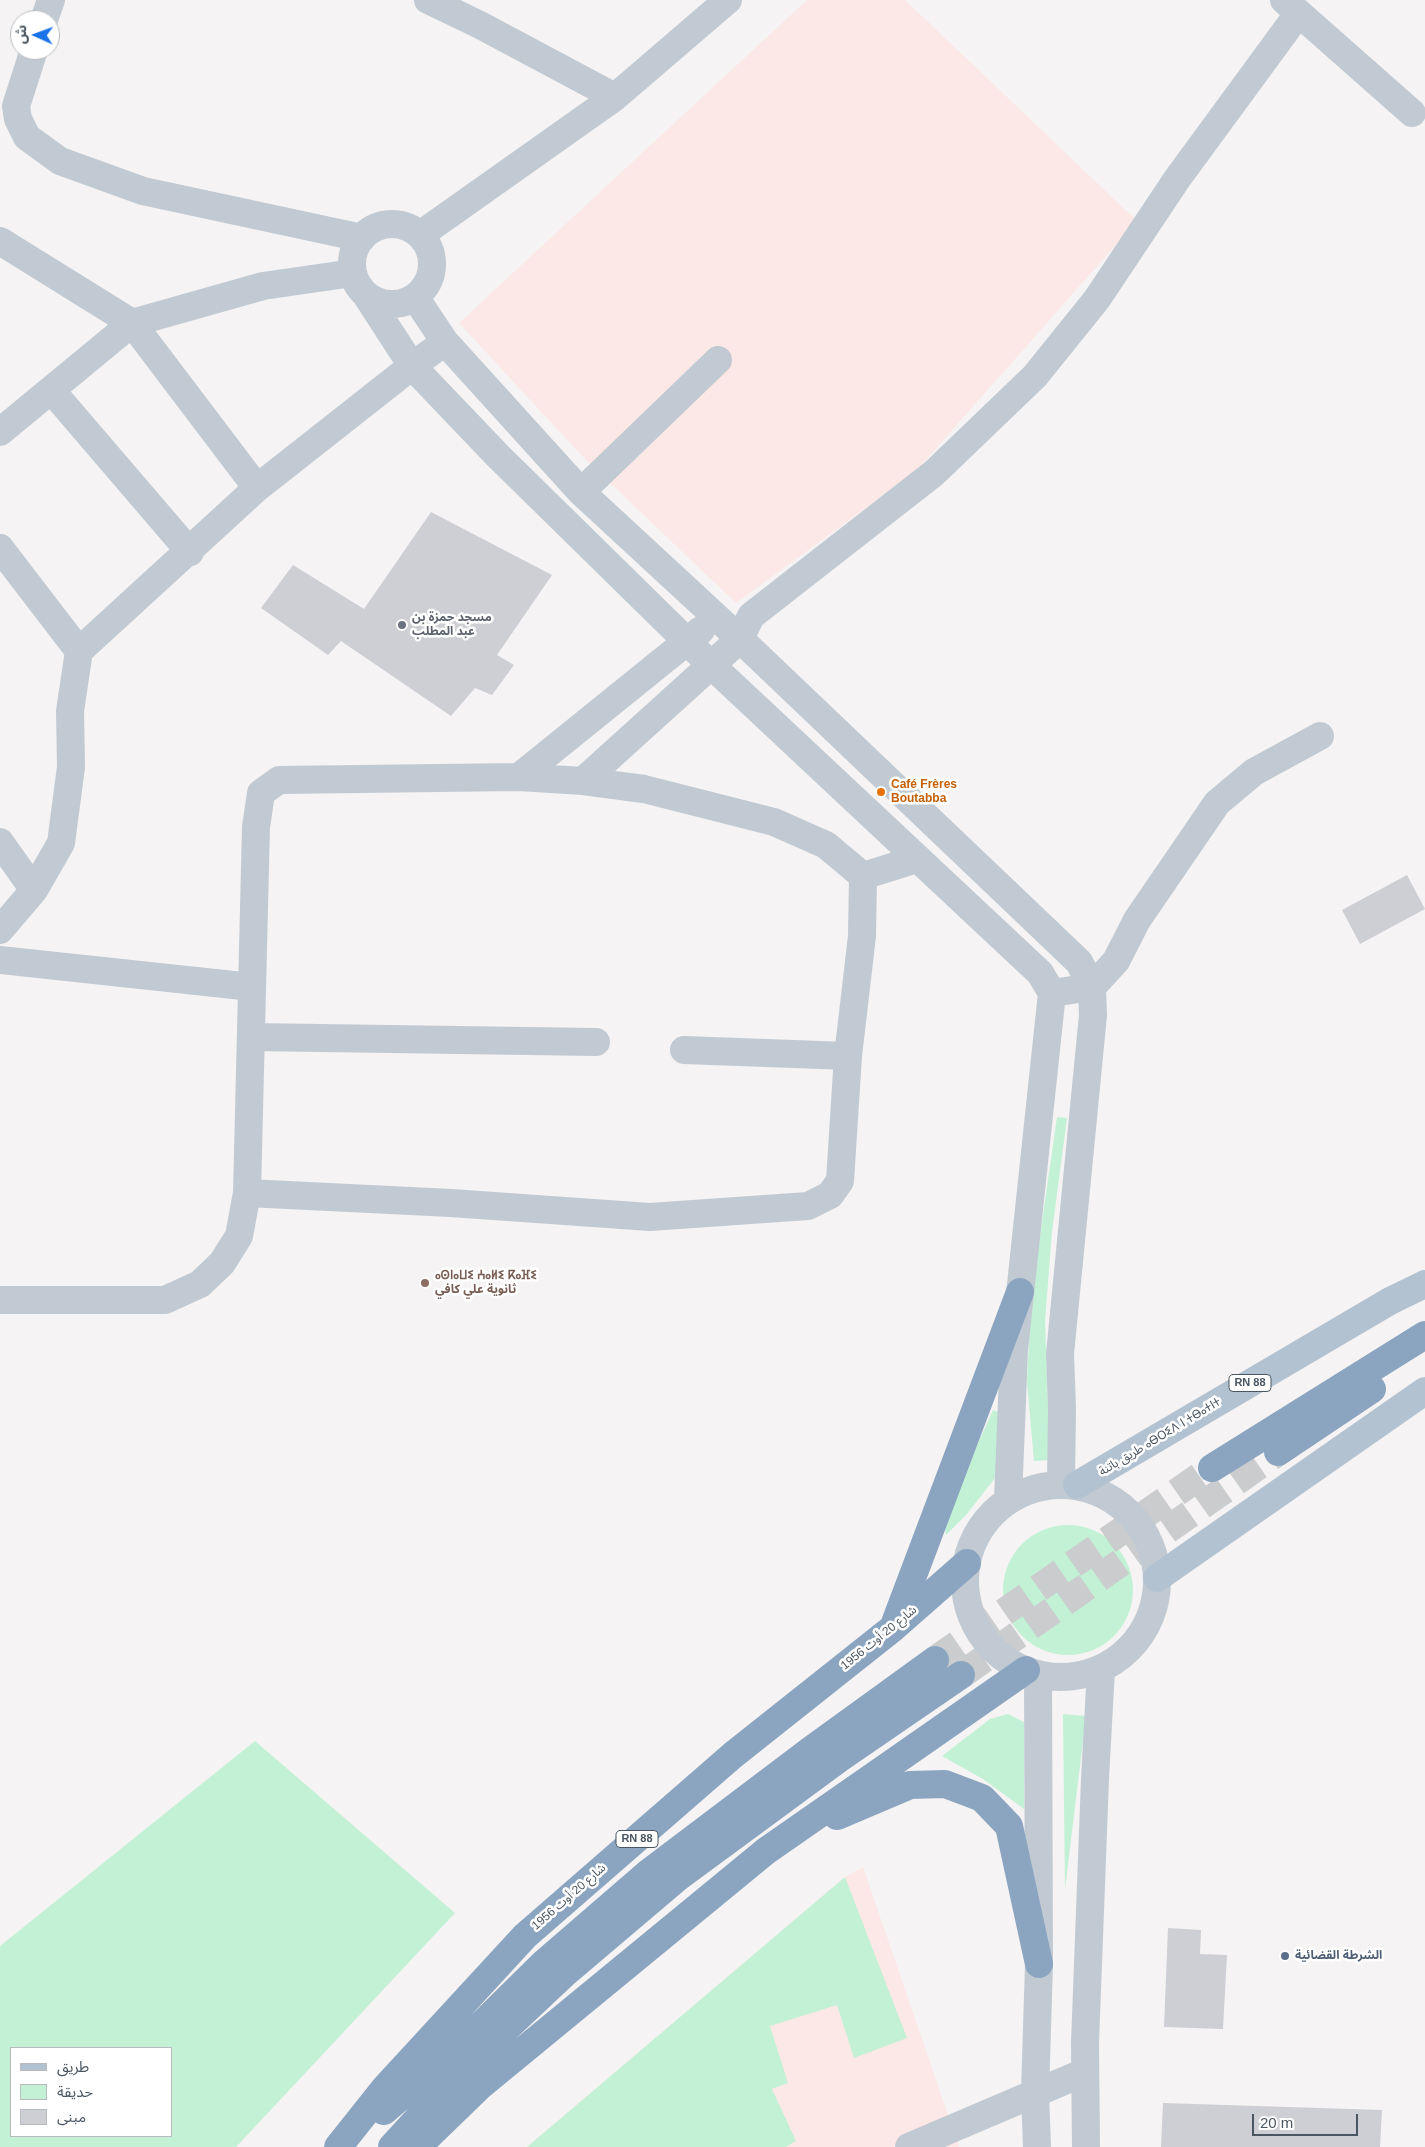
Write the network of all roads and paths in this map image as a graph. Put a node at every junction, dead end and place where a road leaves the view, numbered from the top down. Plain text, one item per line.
1 (428, 0) edge
2 (728, 0) edge
3 (1291, 7) edge
4 (31, 60) edge
5 (615, 97) junction
6 (1412, 113) dead end
7 (420, 235) junction
8 (362, 238) junction
9 (0, 241) edge
10 (360, 284) junction
11 (416, 297) junction
12 (132, 323) junction
13 (445, 342) junction
14 (718, 360) dead end
15 (412, 366) junction
16 (52, 391) junction
17 (0, 432) edge
18 (257, 488) junction
19 (581, 492) junction
20 (0, 548) edge
21 (190, 552) junction
22 (717, 618) junction
23 (746, 627) junction
24 (687, 640) junction
25 (79, 652) junction
26 (710, 664) junction
27 (1320, 736) dead end
28 (519, 776) junction
29 (583, 781) junction
30 (0, 842) edge
31 (917, 859) junction
32 (863, 876) junction
33 (34, 890) junction
34 (0, 930) edge
35 (0, 960) edge
36 (252, 987) junction
37 (1092, 987) junction
38 (1052, 993) junction
39 (251, 1037) junction
40 (596, 1042) dead end
41 (684, 1050) dead end
42 (848, 1056) junction
43 (247, 1193) junction
44 (1425, 1284) edge
45 (1020, 1292) junction
46 (0, 1300) edge
47 (1425, 1334) edge
48 (1425, 1354) edge
49 (1425, 1391) edge
50 (1278, 1452) tunnel mouth
51 (1212, 1468) tunnel mouth
52 (1069, 1485) junction
53 (1008, 1500) junction
54 (967, 1563) junction
55 (1157, 1578) junction
56 (894, 1628) junction
57 (935, 1660) tunnel mouth
58 (1101, 1669) junction
59 (1032, 1672) junction
60 (961, 1675) tunnel mouth
61 (766, 1851) junction
62 (1039, 1964) junction
63 (1086, 2072) junction
64 (1035, 2093) junction
65 (338, 2147) edge
66 (343, 2147) edge
67 (392, 2147) edge
68 (417, 2147) edge
69 (909, 2147) edge
70 (1036, 2147) edge
71 (1086, 2147) edge

1 - 5 street
2 - 5 street
3 - 6 street
3 - 23 street
4 - 8 street
5 - 7 street
7 - 8 street
7 - 11 street
8 - 10 street
9 - 12 street
10 - 11 street
10 - 12 street
10 - 15 street
11 - 13 street
12 - 16 street
12 - 18 street
13 - 15 street
13 - 19 street
14 - 19 street
15 - 18 street
15 - 24 street
16 - 17 street
16 - 21 street
18 - 21 street
19 - 22 street
20 - 25 street
21 - 25 street
22 - 23 street
22 - 24 street
23 - 26 street
23 - 37 street
24 - 26 street
24 - 28 street
25 - 33 street
26 - 29 street
26 - 31 street
27 - 37 street
28 - 29 street
28 - 36 street
29 - 32 street
30 - 33 street
31 - 32 street
31 - 38 street
32 - 42 street
33 - 34 street
35 - 36 street
36 - 39 street
37 - 38 street
37 - 52 street
38 - 45 street
39 - 40 street
39 - 43 street
41 - 42 street
42 - 43 street
43 - 46 street
44 - 52 main road, طريق باتنة ⴰⴱⵔⵉⴷ ⵏ ⵜⴱⴰⵜⵏⵜ / RN 88
45 - 53 street
45 - 56 highway
47 - 51 highway
48 - 50 highway
49 - 55 main road
52 - 53 street
52 - 55 street
53 - 54 street
54 - 56 highway, شارع 20 أوت 1956 / RN 88
54 - 59 street
55 - 58 street
56 - 65 highway, شارع 20 أوت 1956 / RN 88
57 - 66 highway
58 - 59 street
58 - 63 street
59 - 61 highway
59 - 62 street
60 - 67 highway
61 - 62 highway
61 - 68 highway
62 - 64 street
63 - 64 street
63 - 71 street
64 - 69 street
64 - 70 street

